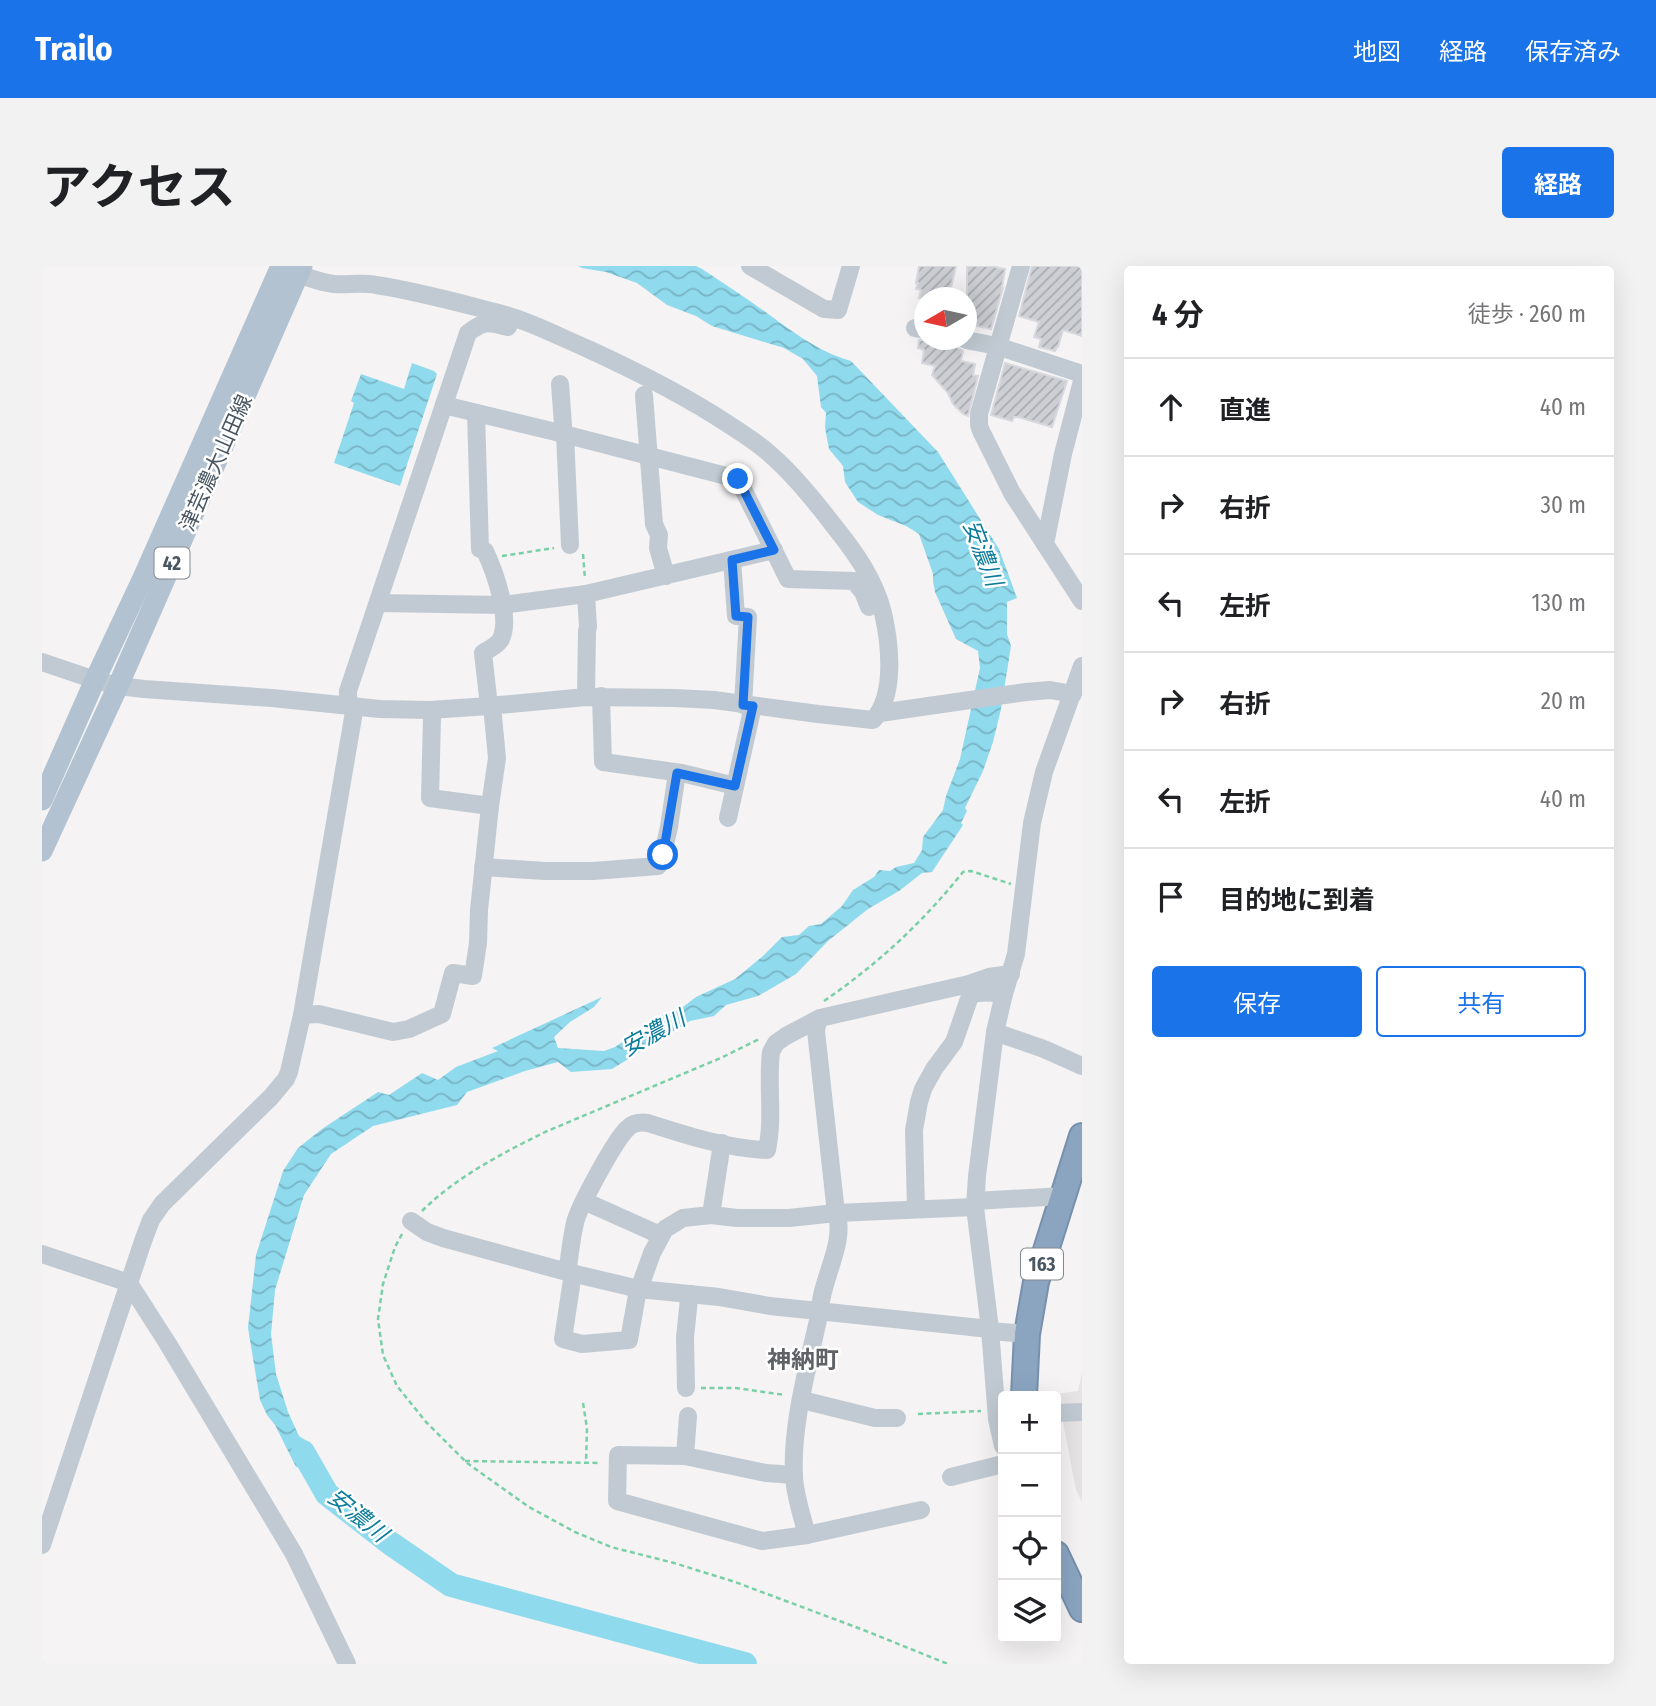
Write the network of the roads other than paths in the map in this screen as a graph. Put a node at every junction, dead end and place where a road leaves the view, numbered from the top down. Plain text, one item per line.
1 (750, 266) edge
2 (851, 266) edge
3 (1021, 266) edge
4 (288, 268) edge
5 (536, 326) junction
6 (977, 342) edge
7 (998, 346) junction
8 (1082, 374) edge
9 (1082, 381) edge
10 (560, 384) dead end
11 (644, 395) dead end
12 (444, 405) junction
13 (476, 413) junction
14 (562, 434) junction
15 (648, 456) junction
16 (1045, 544) junction
17 (570, 545) road end
18 (774, 550) junction
19 (732, 560) junction
20 (666, 576) junction
21 (586, 594) junction
22 (1082, 601) edge
23 (378, 603) junction
24 (502, 605) junction
25 (42, 662) edge
26 (1082, 666) edge
27 (95, 680) junction
28 (118, 685) junction
29 (1073, 694) junction
30 (594, 696) junction
31 (748, 705) junction
32 (354, 706) junction
33 (490, 706) junction
34 (430, 710) junction
35 (880, 713) junction
36 (677, 773) junction
37 (735, 786) junction
38 (42, 800) edge
39 (490, 806) junction
40 (728, 818) dead end
41 (42, 851) edge
42 (484, 867) junction
43 (1011, 974) junction
44 (1003, 994) junction
45 (302, 1015) junction
46 (818, 1020) junction
47 (995, 1032) junction
48 (1082, 1066) edge
49 (1082, 1136) edge
50 (722, 1143) junction
51 (1064, 1196) junction
52 (583, 1201) junction
53 (975, 1204) junction
54 (916, 1209) junction
55 (836, 1213) junction
56 (712, 1215) junction
57 (411, 1221) dead end
58 (660, 1235) junction
59 (42, 1254) edge
60 (570, 1273) junction
61 (129, 1283) junction
62 (639, 1289) junction
63 (691, 1294) junction
64 (820, 1311) junction
65 (990, 1330) junction
66 (1027, 1335) junction
67 (686, 1388) road end
68 (1024, 1391) edge
69 (802, 1399) junction
70 (1082, 1412) edge
71 (1061, 1413) edge
72 (688, 1416) dead end
73 (897, 1418) dead end
74 (998, 1420) edge
75 (685, 1456) junction
76 (998, 1465) edge
77 (794, 1475) junction
78 (951, 1477) dead end
79 (921, 1510) dead end
80 (807, 1535) junction
81 (42, 1545) edge
82 (1061, 1565) edge
83 (1082, 1609) edge
84 (347, 1664) edge

1 - 2 street
3 - 7 street
4 - 5 street
4 - 27 main road, 津芸濃大山田線 / 42
4 - 28 main road, 津芸濃大山田線 / 42
5 - 12 street
5 - 35 street
6 - 7 street
7 - 8 street
7 - 16 street
9 - 16 street
10 - 14 street
11 - 15 street
12 - 13 street
12 - 23 street
13 - 14 street
13 - 24 street
14 - 15 street
14 - 17 street
15 - 18 street
15 - 20 street
16 - 22 street
18 - 19 street
18 - 35 street
19 - 20 street
19 - 31 street
20 - 21 street
21 - 24 street
21 - 30 street
23 - 24 street
23 - 32 street
24 - 33 street
25 - 27 street
26 - 29 street
27 - 28 street
27 - 38 main road, 津芸濃大山田線 / 42
28 - 32 street
28 - 41 main road, 津芸濃大山田線 / 42
29 - 35 street
29 - 43 street
30 - 31 street
30 - 33 street
30 - 36 street
31 - 35 street
31 - 37 street
32 - 34 street
32 - 45 street
33 - 34 street
33 - 39 street
34 - 39 street
36 - 37 street
36 - 42 street
37 - 40 street
39 - 42 street
42 - 45 street
43 - 44 street
43 - 46 street
44 - 47 street
44 - 54 street
45 - 61 street
46 - 50 street
46 - 55 street
47 - 48 street
47 - 53 street
49 - 51 highway, 163
50 - 52 street
50 - 56 street
51 - 53 street
51 - 66 highway, 163
52 - 58 street
52 - 60 street
53 - 54 street
53 - 65 street
54 - 55 street
55 - 56 street
55 - 64 street
56 - 58 street
57 - 60 street
58 - 62 street
59 - 61 street
60 - 62 street
60 - 62 street
61 - 81 street
61 - 84 street
62 - 63 street
63 - 64 street
63 - 67 street
64 - 65 street
64 - 69 street
65 - 66 street
65 - 74 street
66 - 68 highway, 163
69 - 73 street
69 - 77 street
70 - 71 street
72 - 75 street
75 - 77 street
75 - 80 street
76 - 78 street
77 - 80 street
79 - 80 street
82 - 83 highway

